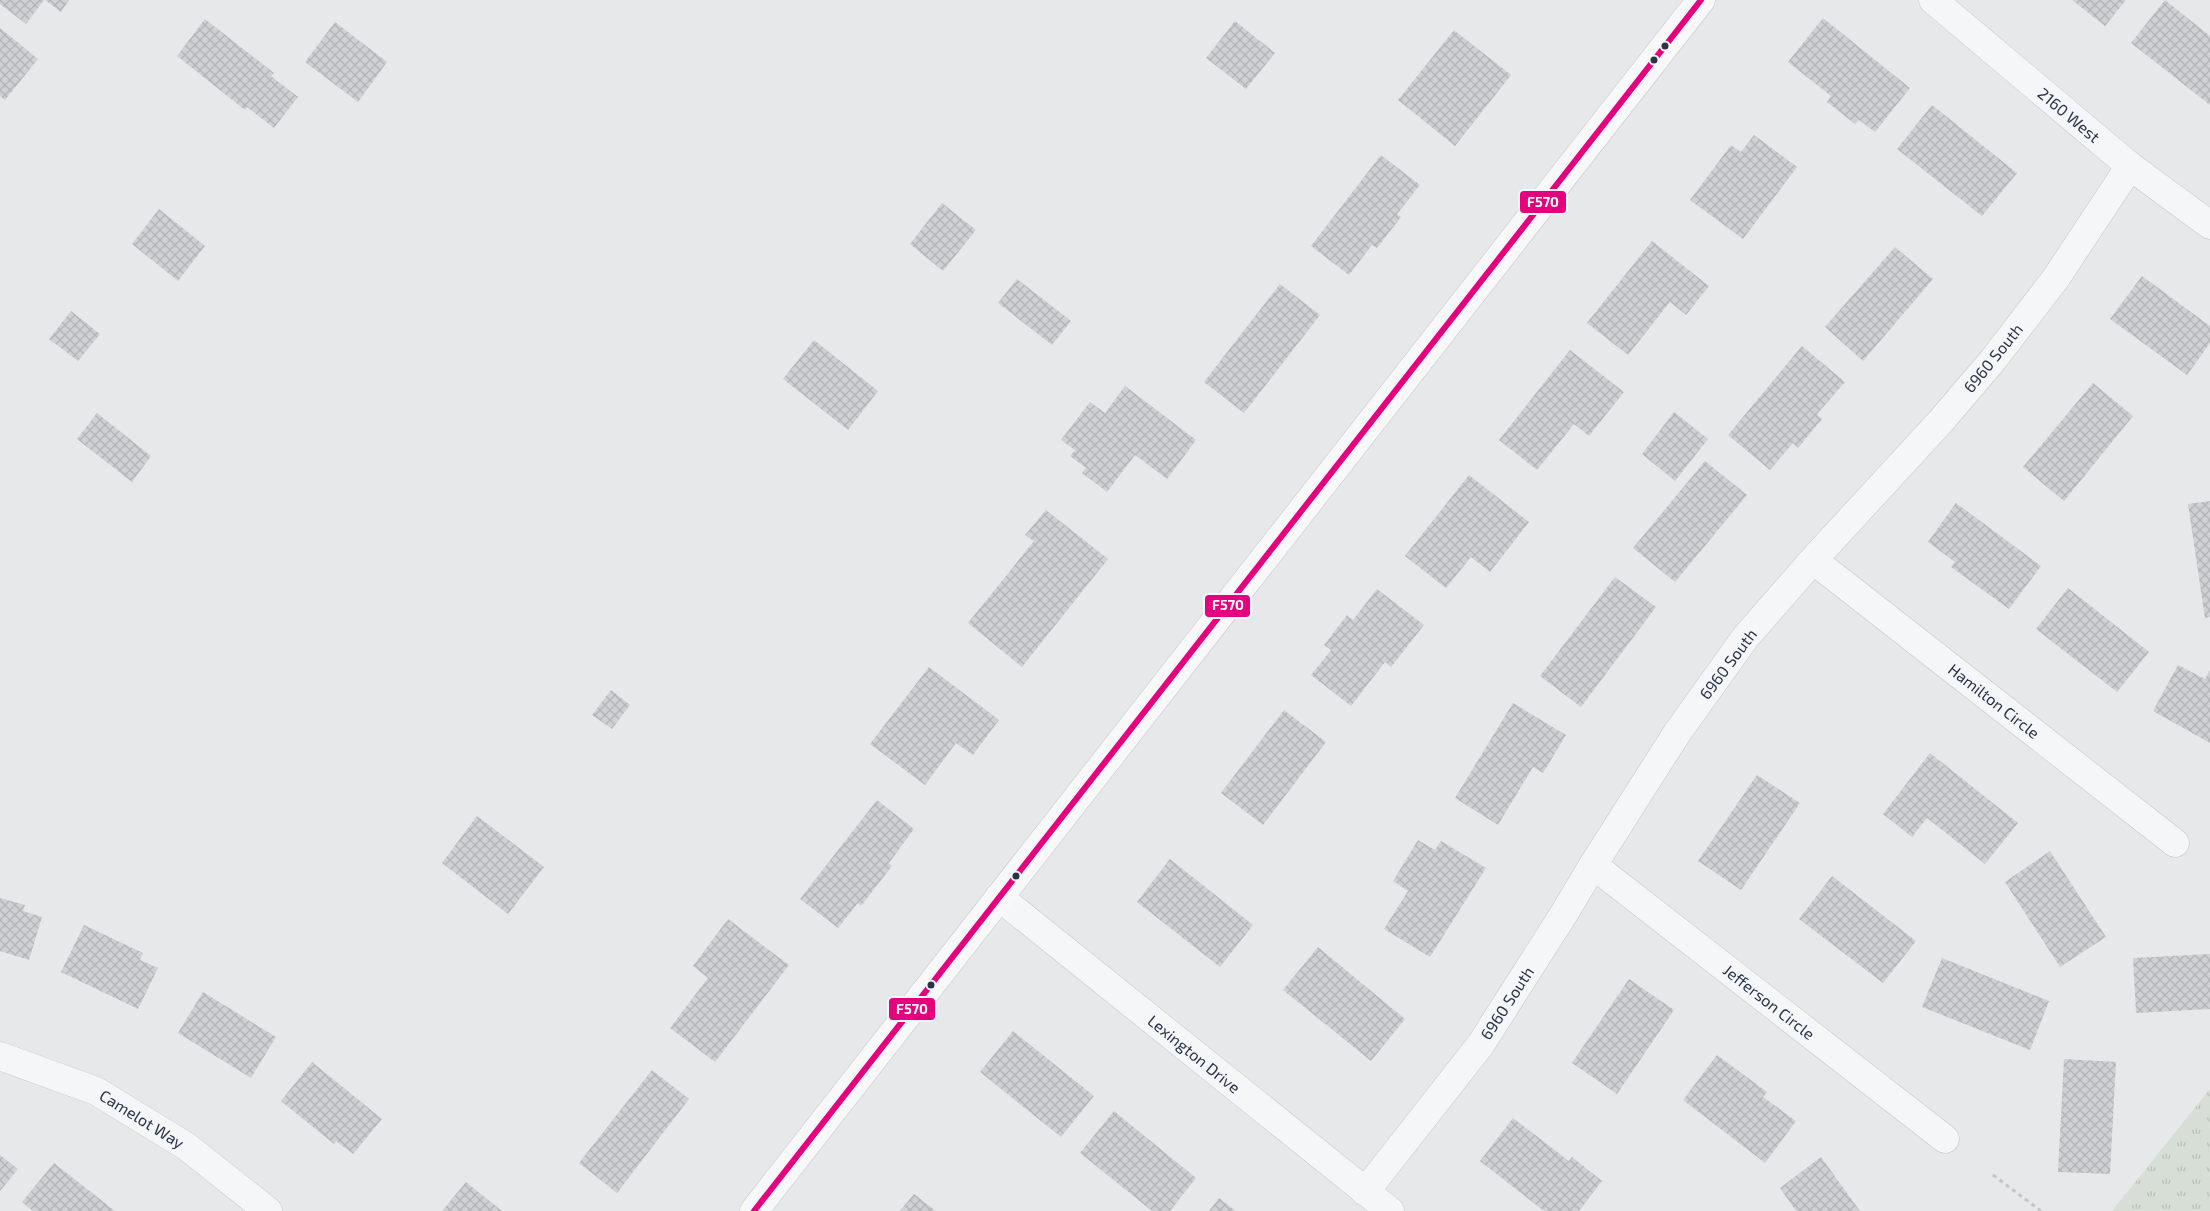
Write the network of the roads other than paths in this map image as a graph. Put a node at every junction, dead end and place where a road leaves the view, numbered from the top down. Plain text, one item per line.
1 (1701, 0) edge
2 (1932, 0) edge
3 (2130, 166) junction
4 (2210, 224) edge
5 (1813, 560) junction
6 (2175, 843) dead end
7 (1592, 865) junction
8 (999, 897) junction
9 (0, 1056) edge
10 (1945, 1139) dead end
11 (1365, 1192) junction
12 (268, 1211) edge
13 (754, 1211) edge
14 (1390, 1211) edge

1 - 8 main road
2 - 3 street, 2160 West
3 - 4 street, 2160 West
3 - 5 street, 6960 South
5 - 6 street, Hamilton Circle
5 - 7 street, 6960 South
7 - 10 street, Jefferson Circle
7 - 11 street, 6960 South
8 - 11 street, Lexington Drive
8 - 13 main road
9 - 12 street, Camelot Way
11 - 14 street, Lexington Drive

